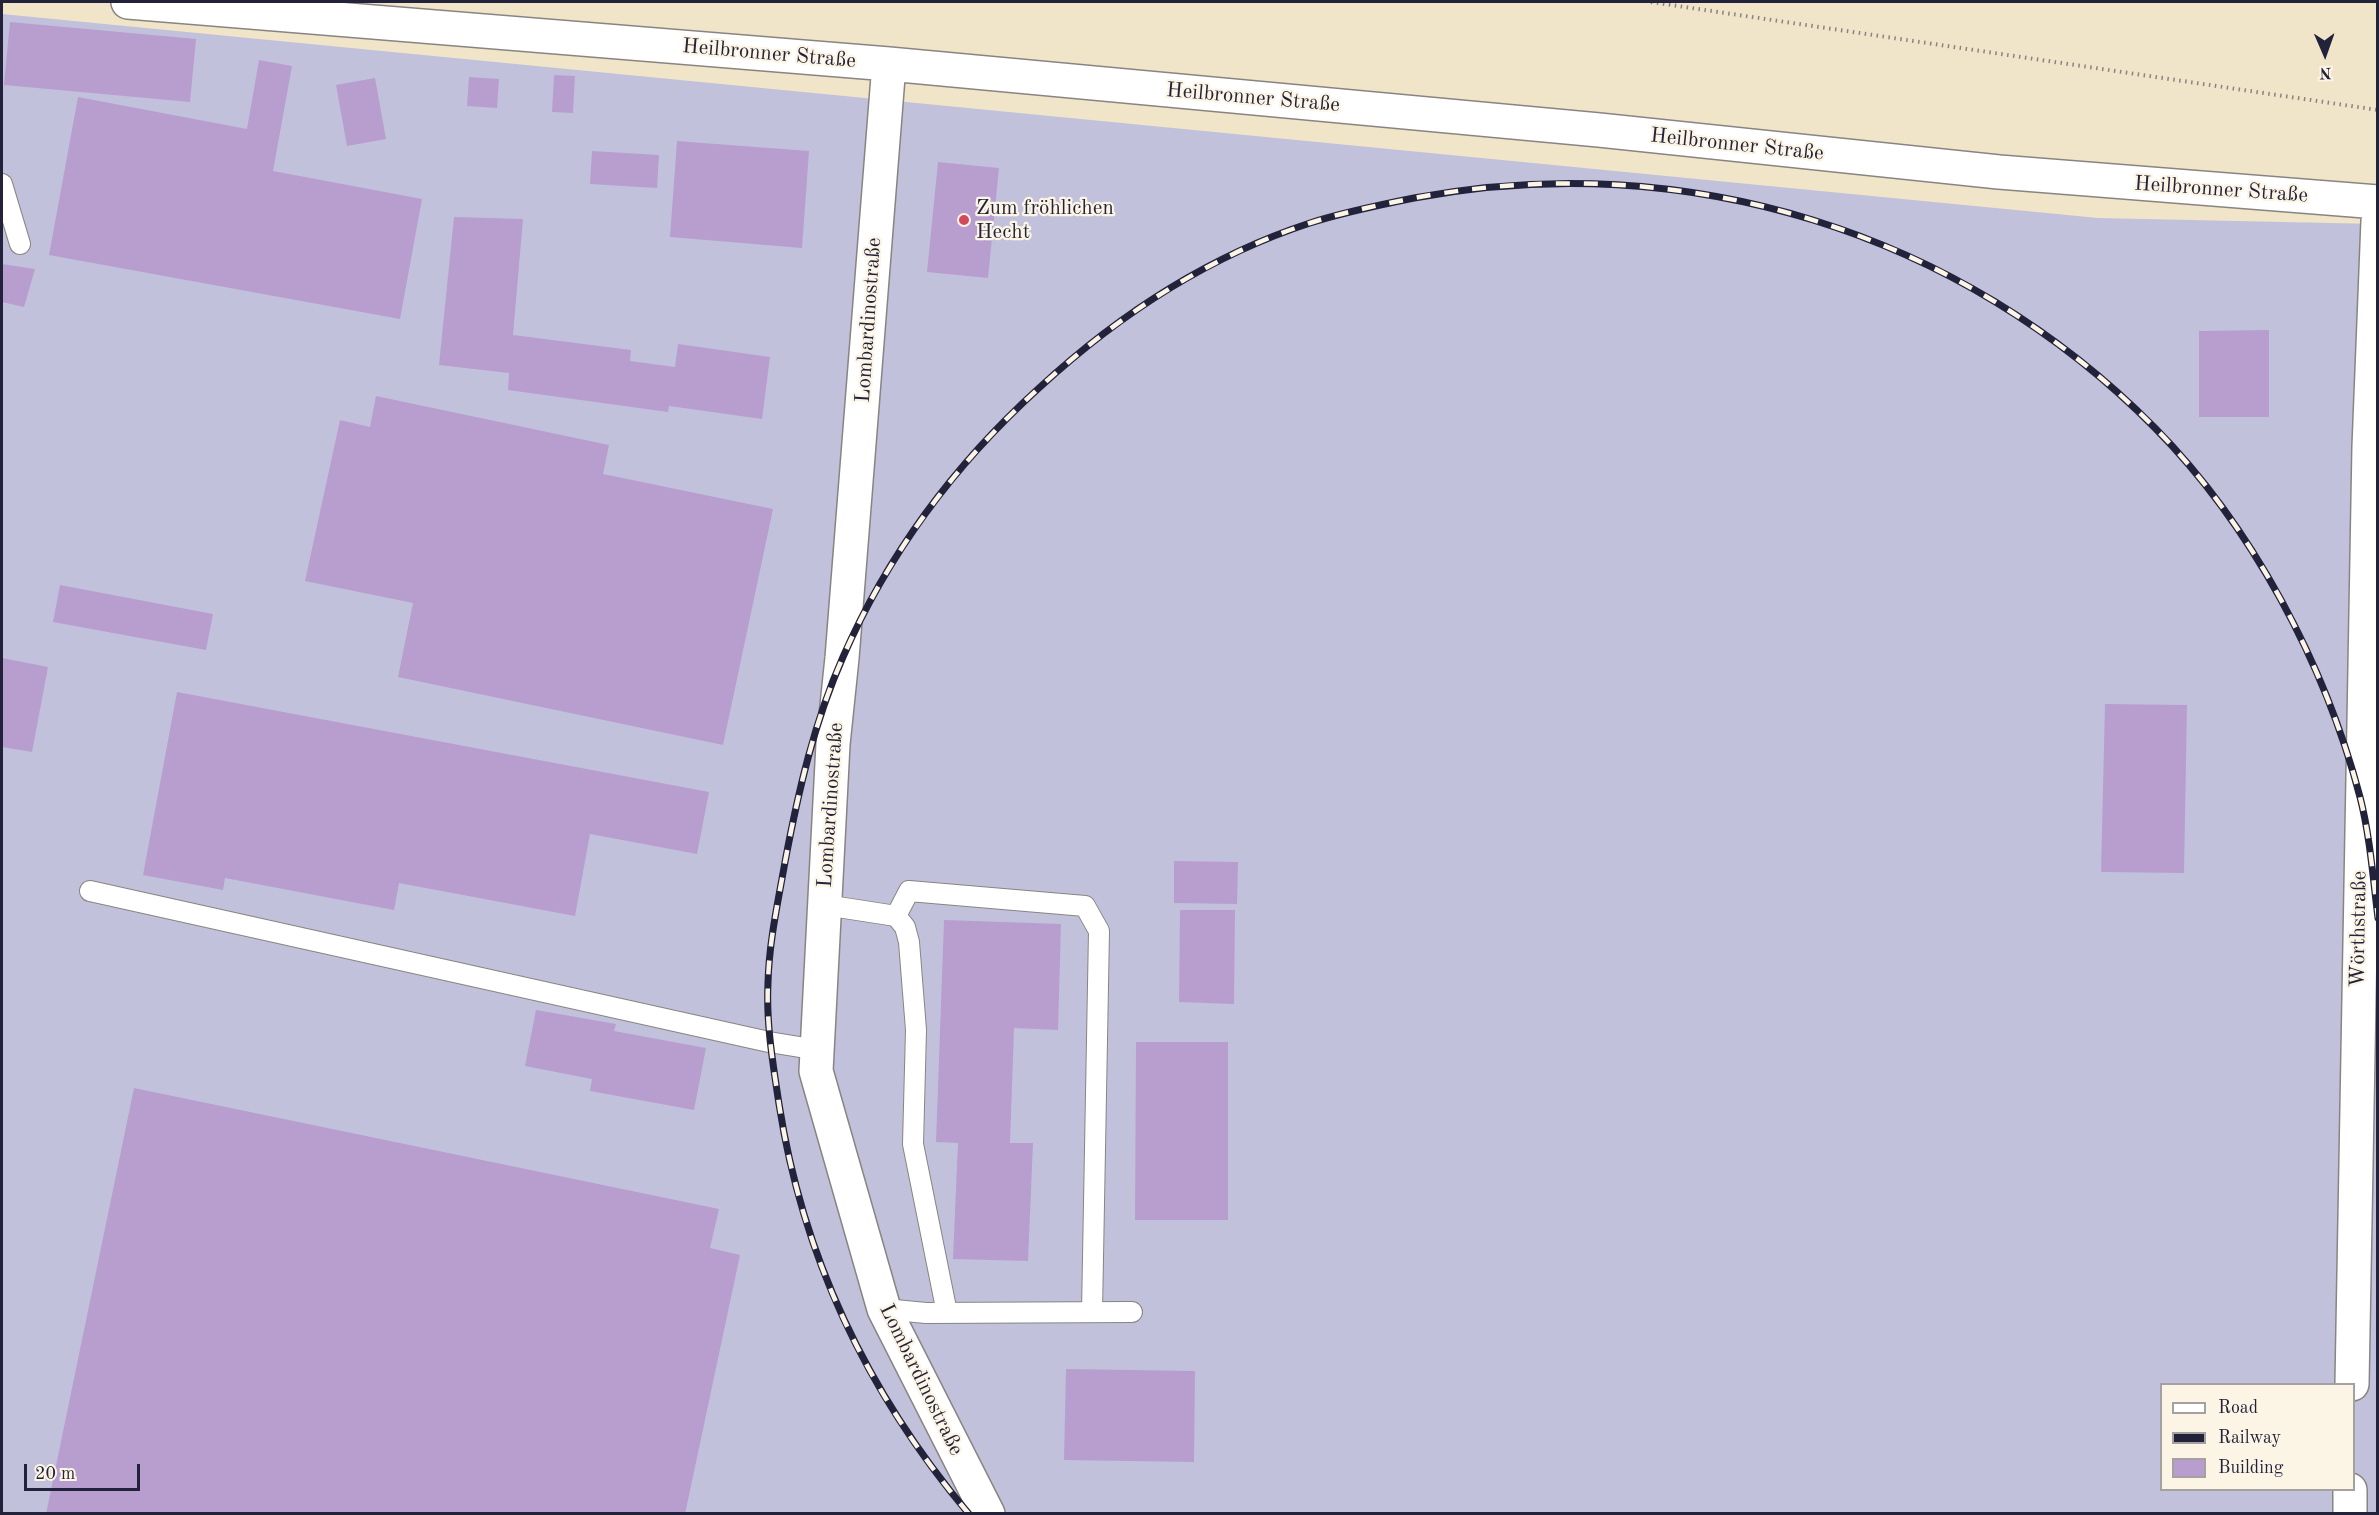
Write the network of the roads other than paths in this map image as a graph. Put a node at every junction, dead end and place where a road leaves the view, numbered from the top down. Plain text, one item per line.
1 (128, 2) edge
2 (889, 64) junction
3 (2, 184) edge
4 (2378, 202) edge
5 (2378, 221) edge
6 (20, 244) dead end
7 (90, 891) dead end
8 (825, 905) junction
9 (896, 916) junction
10 (818, 1050) junction
11 (884, 1309) junction
12 (1092, 1312) junction
13 (1132, 1312) dead end
14 (947, 1313) junction
15 (2352, 1383) edge
16 (2350, 1491) edge
17 (988, 1514) edge
18 (2350, 1514) edge

1 - 2 street, Heilbronner Straße
2 - 4 street, Heilbronner Straße
2 - 8 street, Lombardinostraße
3 - 6 lane
5 - 15 street, Wörthstraße
7 - 10 lane
8 - 9 lane
8 - 10 street, Lombardinostraße
9 - 12 lane
9 - 14 lane
10 - 11 street, Lombardinostraße
11 - 14 lane
11 - 17 street, Lombardinostraße
12 - 13 lane
12 - 14 lane
16 - 18 street

